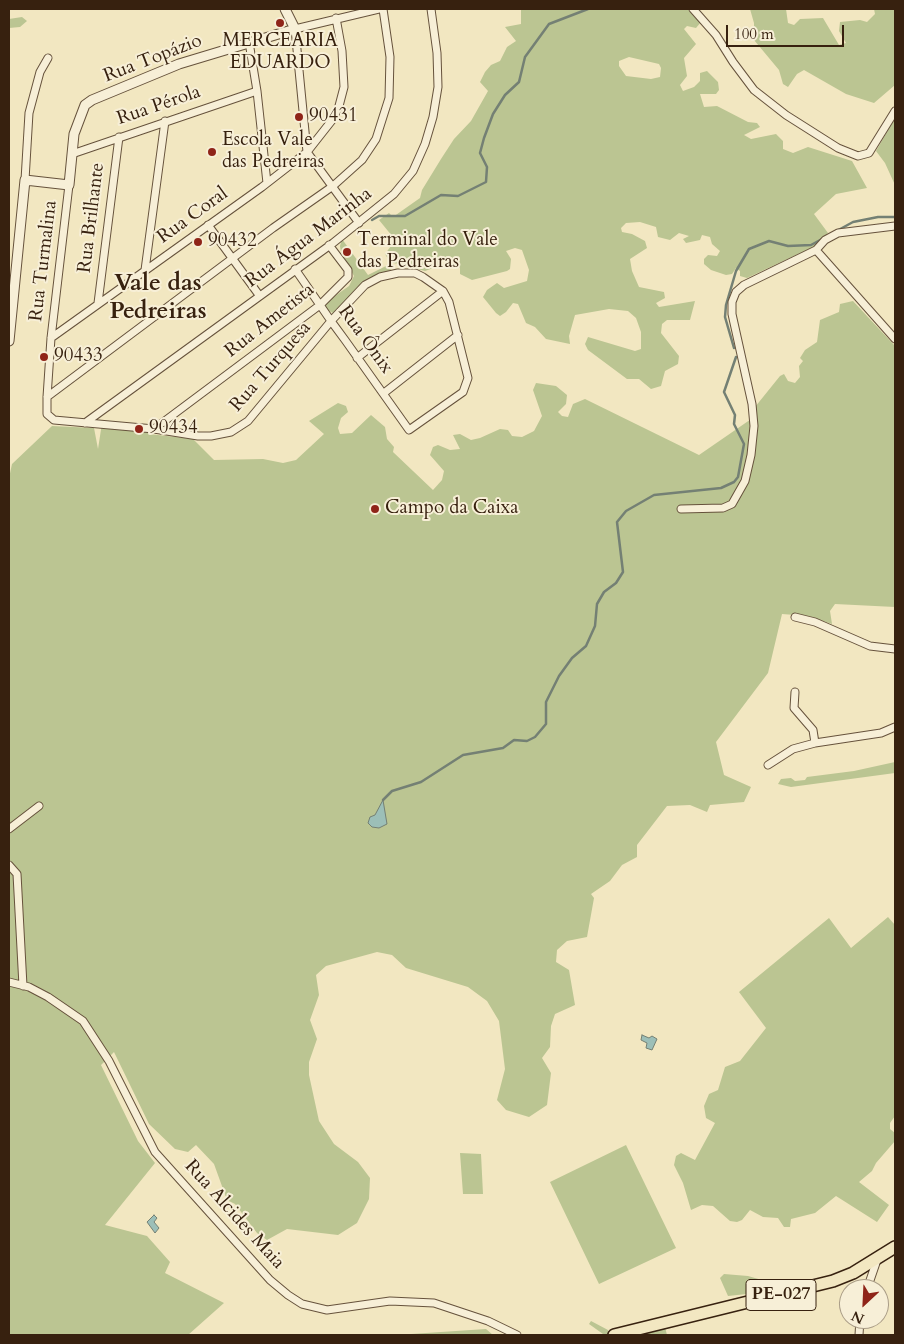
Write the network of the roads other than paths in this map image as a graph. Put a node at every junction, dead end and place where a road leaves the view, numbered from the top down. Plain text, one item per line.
1 (285, 9) edge
2 (379, 9) edge
3 (383, 9) edge
4 (431, 9) edge
5 (693, 9) edge
6 (336, 18) junction
7 (295, 29) junction
8 (250, 42) junction
9 (48, 58) dead end
10 (257, 91) junction
11 (85, 105) joint
12 (895, 112) edge
13 (165, 121) junction
14 (119, 137) junction
15 (307, 152) junction
16 (72, 154) junction
17 (25, 180) junction
18 (267, 183) junction
19 (69, 185) junction
20 (333, 186) junction
21 (360, 223) junction
22 (208, 225) junction
23 (895, 226) edge
24 (330, 245) junction
25 (816, 250) junction
26 (232, 259) junction
27 (295, 269) junction
28 (145, 270) junction
29 (443, 291) junction
30 (259, 295) junction
31 (98, 303) junction
32 (320, 305) junction
33 (332, 321) junction
34 (458, 335) junction
35 (51, 338) junction
36 (895, 339) edge
37 (9, 342) edge
38 (357, 358) junction
39 (384, 393) junction
40 (47, 397) junction
41 (54, 420) joint
42 (85, 423) junction
43 (154, 429) junction
44 (681, 509) dead end
45 (795, 618) dead end
46 (895, 649) edge
47 (795, 692) dead end
48 (895, 727) edge
49 (815, 743) junction
50 (768, 765) dead end
51 (39, 806) dead end
52 (9, 829) edge
53 (9, 865) edge
54 (9, 982) edge
55 (23, 986) junction
56 (895, 1247) edge
57 (877, 1260) junction
58 (870, 1279) edge
59 (659, 1330) edge
60 (639, 1332) edge
61 (517, 1335) edge
62 (620, 1335) edge

1 - 7 street
2 - 6 street, Rua Topázio
3 - 20 street
4 - 21 street, Rua Água Marinha
5 - 12 street
6 - 7 street, Rua Topázio
6 - 15 street, Rua Coral
7 - 8 street, Rua Topázio
7 - 15 street
8 - 10 street
8 - 11 street, Rua Topázio
9 - 17 street
10 - 13 street, Rua Pérola
10 - 18 street
11 - 16 street, Rua Turmalina
13 - 14 street, Rua Pérola
13 - 28 street
14 - 16 street, Rua Pérola
14 - 31 street, Rua Brilhante
15 - 18 street, Rua Coral
15 - 20 street
16 - 19 street, Rua Turmalina
17 - 19 street
17 - 37 street
18 - 22 street, Rua Coral
19 - 35 street, Rua Turmalina
20 - 21 street
20 - 26 street
21 - 24 street, Rua Água Marinha
22 - 26 street
22 - 28 street, Rua Coral
23 - 25 street
24 - 27 street, Rua Água Marinha
24 - 32 street, Rua Ametista
25 - 36 street
25 - 44 street
26 - 30 street
26 - 40 street
27 - 30 street, Rua Água Marinha
27 - 32 street, Rua Ônix
28 - 31 street, Rua Coral
29 - 33 street, Rua Turquesa
29 - 34 street
29 - 38 street
30 - 42 street, Rua Água Marinha
31 - 35 street, Rua Coral
32 - 33 street, Rua Ônix
32 - 43 street, Rua Ametista
33 - 38 street, Rua Ônix
33 - 43 street, Rua Turquesa
34 - 39 street
34 - 39 street, Rua Ônix
35 - 40 street, Rua Turmalina
38 - 39 street, Rua Ônix
40 - 41 street, Rua Turmalina
41 - 42 street, Rua Turquesa
42 - 43 street, Rua Turquesa
45 - 46 street
47 - 49 street
48 - 49 street
49 - 50 street
51 - 52 street
53 - 55 street
54 - 55 street, Rua Alcides Maia
55 - 61 street, Rua Alcides Maia
56 - 57 main road, PE-027
57 - 58 street
57 - 59 main road, PE-027
59 - 60 main road, PE-027
60 - 62 main road, PE-027

